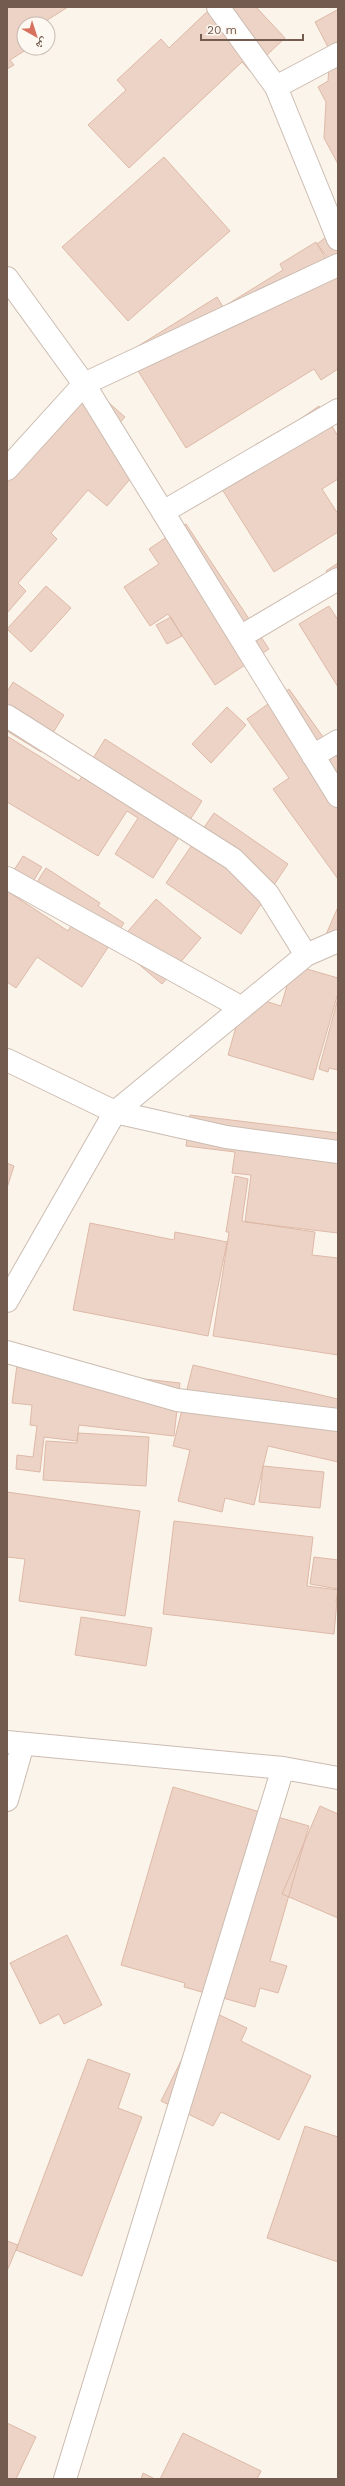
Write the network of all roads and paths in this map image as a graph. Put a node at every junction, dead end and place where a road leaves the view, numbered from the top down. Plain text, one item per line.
1 (218, 7) edge
2 (338, 54) edge
3 (276, 87) junction
4 (338, 239) edge
5 (338, 266) edge
6 (7, 278) edge
7 (84, 384) junction
8 (338, 410) edge
9 (7, 470) edge
10 (163, 512) junction
11 (338, 579) edge
12 (240, 637) junction
13 (7, 716) edge
14 (338, 741) edge
15 (313, 756) junction
16 (338, 796) edge
17 (7, 878) edge
18 (338, 941) edge
19 (306, 955) junction
20 (242, 1008) junction
21 (7, 1060) edge
22 (115, 1112) junction
23 (338, 1152) edge
24 (7, 1302) edge
25 (7, 1352) edge
26 (338, 1420) edge
27 (15, 1743) edge
28 (283, 1768) junction
29 (338, 1778) edge
30 (7, 1800) edge
31 (65, 2479) edge

1 - 3 street
2 - 3 street
3 - 4 street
5 - 7 street
6 - 7 street
7 - 9 street
7 - 10 street
8 - 10 street
10 - 12 street
11 - 12 street
12 - 15 street
13 - 19 street
14 - 15 street
15 - 16 street
17 - 20 street
18 - 19 street
19 - 20 street
20 - 22 street
21 - 22 street
22 - 23 street
22 - 24 street
25 - 26 street
27 - 28 street
27 - 30 street
28 - 29 street
28 - 31 street

